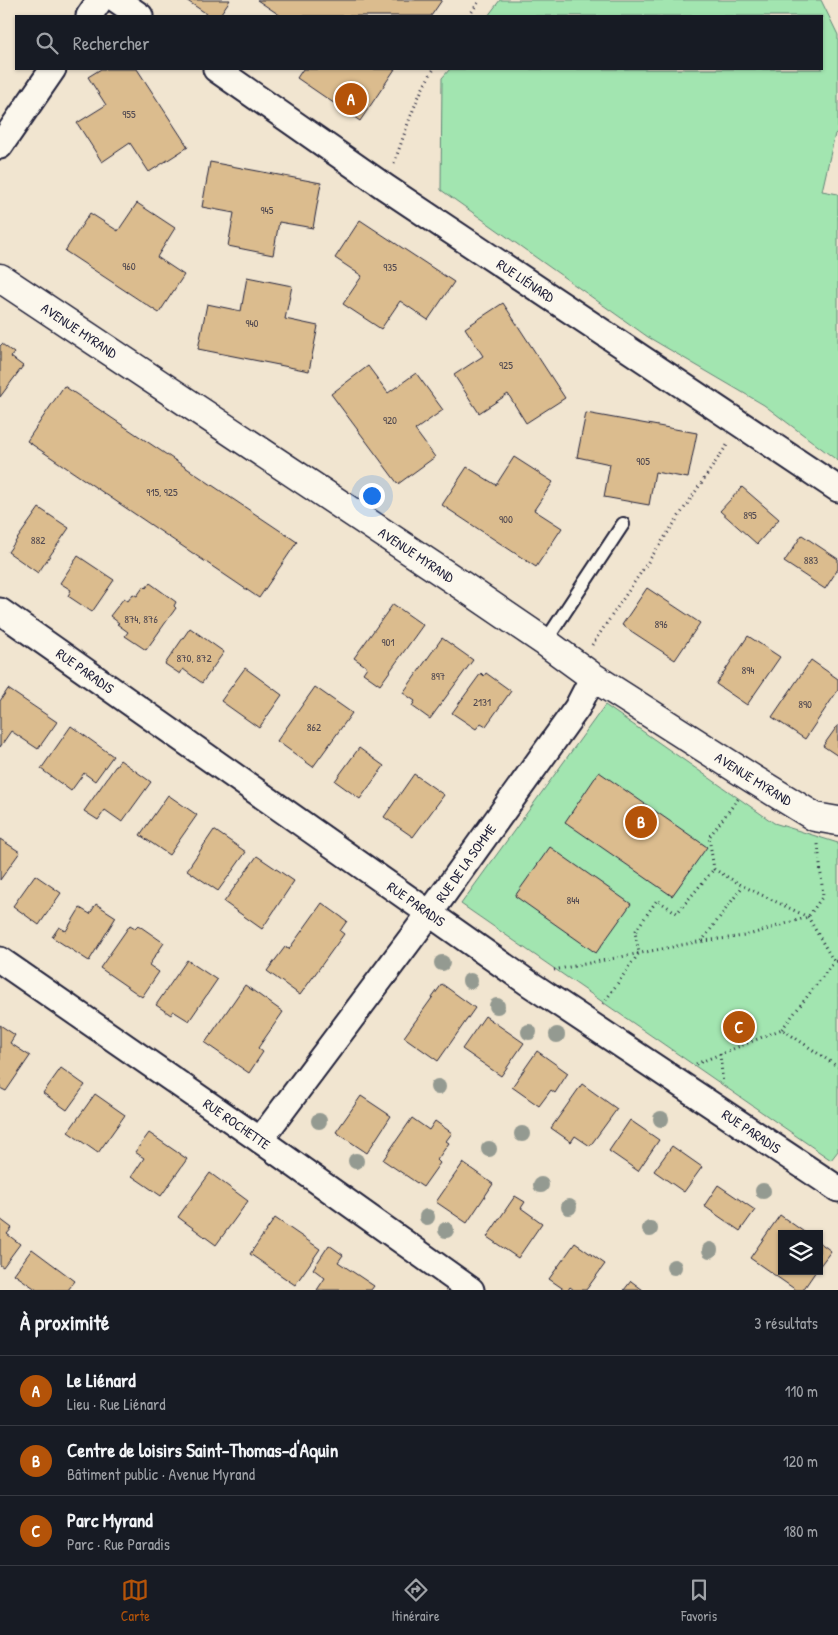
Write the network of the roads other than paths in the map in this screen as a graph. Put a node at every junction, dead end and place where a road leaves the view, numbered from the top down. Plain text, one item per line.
1 (100, 0) edge
2 (117, 0) edge
3 (90, 15) edge
4 (139, 15) edge
5 (52, 70) edge
6 (217, 70) edge
7 (0, 146) edge
8 (0, 278) edge
9 (838, 489) edge
10 (624, 524) dead end
11 (0, 611) edge
12 (546, 642) junction
13 (593, 677) junction
14 (827, 819) edge
15 (430, 913) junction
16 (0, 960) edge
17 (260, 1140) junction
18 (838, 1189) edge
19 (471, 1290) edge

1 - 3 street
2 - 4 street
5 - 7 street
6 - 9 street, RUE LIÉNARD
8 - 12 street, AVENUE MYRAND
10 - 12 lane
11 - 15 street, RUE PARADIS
12 - 13 street, AVENUE MYRAND
13 - 14 street, AVENUE MYRAND
13 - 15 street, RUE DE LA SOMME
15 - 17 street, RUE DE LA SOMME
15 - 18 street, RUE PARADIS
16 - 17 street, RUE ROCHETTE
17 - 19 street, RUE ROCHETTE

